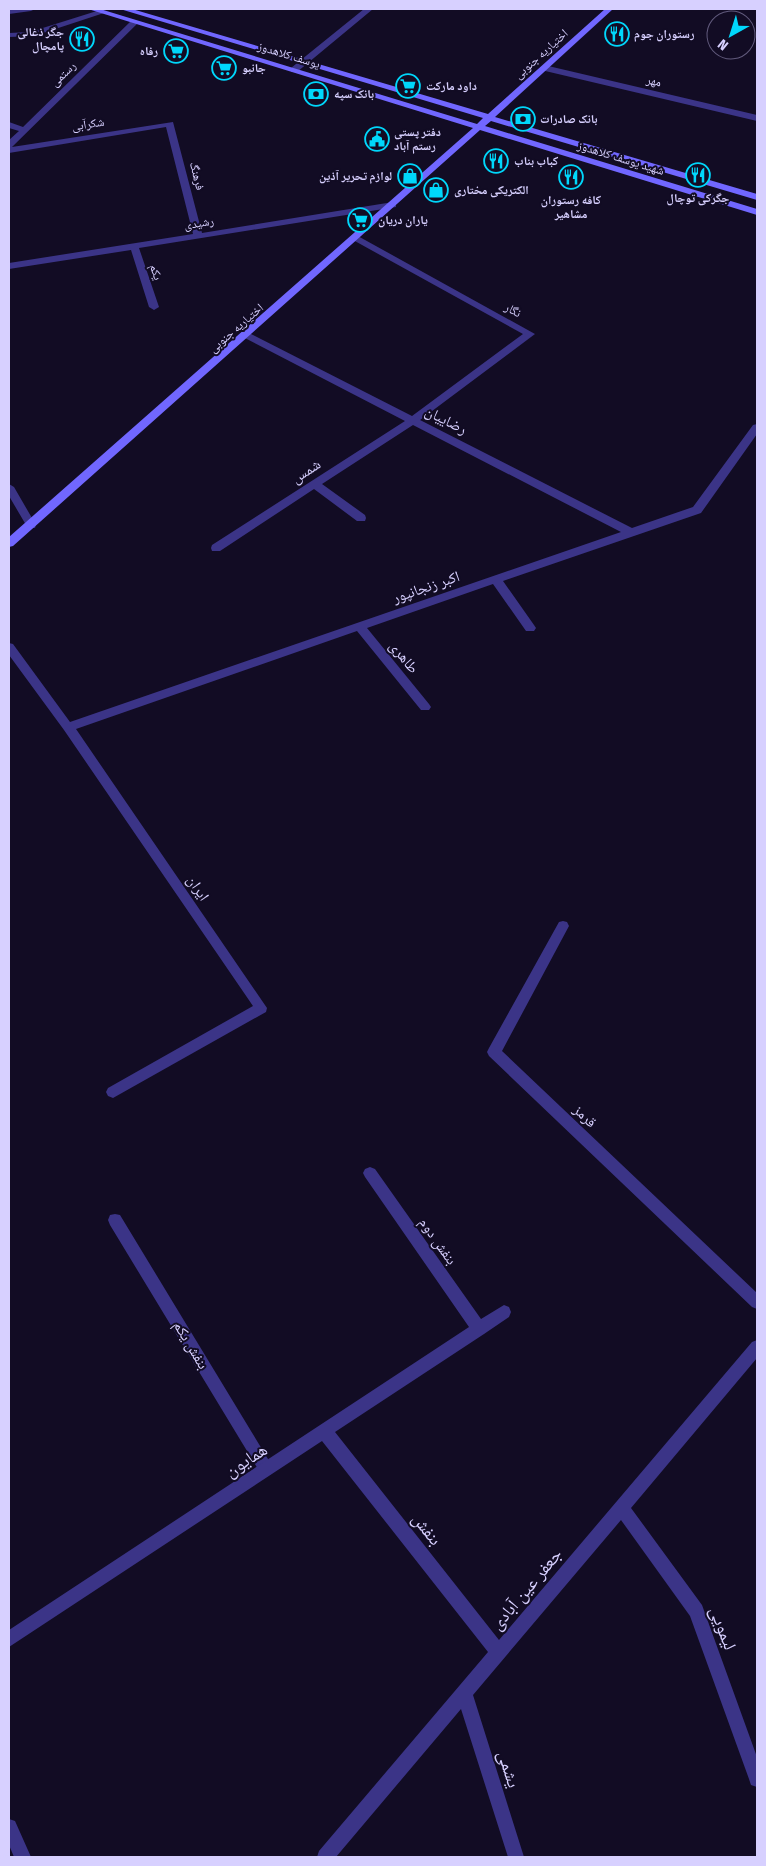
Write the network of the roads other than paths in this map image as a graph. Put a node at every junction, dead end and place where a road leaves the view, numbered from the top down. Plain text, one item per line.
1 (31, 9) edge
2 (92, 9) edge
3 (124, 9) edge
4 (368, 9) edge
5 (609, 9) edge
6 (22, 10) edge
7 (9, 12) edge
8 (103, 12) junction
9 (135, 22) junction
10 (9, 35) edge
11 (302, 63) junction
12 (544, 68) junction
13 (294, 70) junction
14 (489, 117) junction
15 (757, 118) edge
16 (170, 124) joint
17 (9, 125) edge
18 (477, 128) junction
19 (25, 130) junction
20 (9, 146) edge
21 (9, 150) edge
22 (757, 197) edge
23 (393, 205) junction
24 (757, 212) edge
25 (198, 235) junction
26 (356, 238) junction
27 (134, 246) junction
28 (9, 266) edge
29 (154, 306) dead end
30 (246, 335) junction
31 (413, 420) junction
32 (757, 427) edge
33 (314, 484) junction
34 (9, 487) edge
35 (361, 518) dead end
36 (31, 526) junction
37 (632, 533) junction
38 (9, 543) edge
39 (216, 548) dead end
40 (496, 580) junction
41 (359, 626) junction
42 (530, 628) dead end
43 (9, 647) edge
44 (425, 707) dead end
45 (68, 726) junction
46 (563, 926) dead end
47 (113, 1092) dead end
48 (370, 1173) dead end
49 (115, 1220) dead end
50 (757, 1302) edge
51 (504, 1312) dead end
52 (479, 1329) junction
53 (757, 1347) edge
54 (324, 1431) junction
55 (266, 1470) junction
56 (621, 1508) junction
57 (9, 1640) edge
58 (498, 1652) junction
59 (464, 1693) junction
60 (757, 1779) edge
61 (9, 1827) edge
62 (23, 1857) edge
63 (324, 1857) edge
64 (516, 1857) edge

1 - 6 street
2 - 8 main road, یوسف کلاهدوز
3 - 11 main road, یوسف کلاهدوز
4 - 11 street
5 - 12 main road, اختیاریه جنوبی
6 - 7 street
8 - 9 main road, یوسف کلاهدوز
8 - 10 street
9 - 13 main road, یوسف کلاهدوز
9 - 19 street, رستمی
11 - 13 street
11 - 14 main road, یوسف کلاهدوز
12 - 14 main road, اختیاریه جنوبی
12 - 15 street, مهر
13 - 18 main road, یوسف کلاهدوز
14 - 18 main road, اختیاریه جنوبی
14 - 22 main road, شهید یوسف کلاهدوز
16 - 21 street, شکرآبی
16 - 25 street, فرهنگ
17 - 19 street
18 - 23 main road, اختیاریه جنوبی
18 - 24 main road, شهید یوسف کلاهدوز
19 - 20 street, رستمی
23 - 25 street, رشیدی
23 - 26 main road, اختیاریه جنوبی
25 - 27 street, رشیدی
26 - 30 main road, اختیاریه جنوبی
26 - 31 street, نگار
27 - 28 street, رشیدی
27 - 29 street, یکم
30 - 31 street, رضاییان
30 - 36 main road, اختیاریه جنوبی
31 - 33 street, شمس
31 - 37 street, رضاییان
32 - 37 street, اکبر زنجانپور
33 - 35 street
33 - 39 street, شمس
34 - 36 street
36 - 38 main road, اختیاریه جنوبی
37 - 40 street, اکبر زنجانپور
40 - 41 street, اکبر زنجانپور
40 - 42 street
41 - 44 street, طاهری
41 - 45 street, اکبر زنجانپور
43 - 45 street, ایران
45 - 47 street, ایران
46 - 50 street, قرمز
48 - 52 street, بنفش دوم
49 - 55 street, بنفش یکم
51 - 52 street, همایون
52 - 54 street, همایون
53 - 56 street, جعفر عین آبادی
54 - 55 street, همایون
54 - 58 street, بنفش
55 - 57 street, همایون
56 - 58 street, جعفر عین آبادی
56 - 60 street, لیمویی
58 - 59 street, جعفر عین آبادی
59 - 63 street, جعفر عین آبادی
59 - 64 street, یشمی
61 - 62 street

